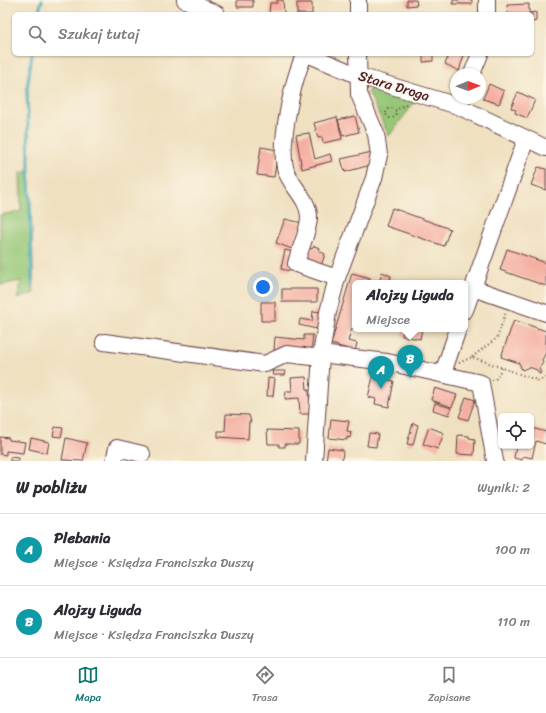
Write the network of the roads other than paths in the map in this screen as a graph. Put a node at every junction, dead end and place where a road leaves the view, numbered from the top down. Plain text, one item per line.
1 (185, 0) edge
2 (358, 0) edge
3 (487, 0) edge
4 (212, 12) edge
5 (358, 12) edge
6 (487, 12) edge
7 (305, 56) edge
8 (311, 56) edge
9 (358, 56) edge
10 (479, 56) edge
11 (474, 68) edge
12 (359, 76) junction
13 (450, 99) edge
14 (464, 104) edge
15 (526, 139) junction
16 (546, 148) edge
17 (337, 278) junction
18 (473, 288) junction
19 (468, 302) edge
20 (546, 313) edge
21 (457, 332) edge
22 (104, 342) dead end
23 (321, 355) junction
24 (445, 368) junction
25 (142, 454) dead end
26 (114, 461) edge
27 (314, 461) edge
28 (495, 461) edge

1 - 4 street
2 - 5 street
3 - 6 street
7 - 17 street
8 - 12 street, Stara Droga
9 - 12 street
10 - 11 street
12 - 13 street, Stara Droga
12 - 17 street
14 - 15 street, Stara Droga
15 - 16 street, Stara Droga
15 - 18 street
17 - 23 street
18 - 19 street
18 - 20 street
21 - 24 street
22 - 23 street
23 - 24 street
23 - 27 street
24 - 28 street
25 - 26 street

